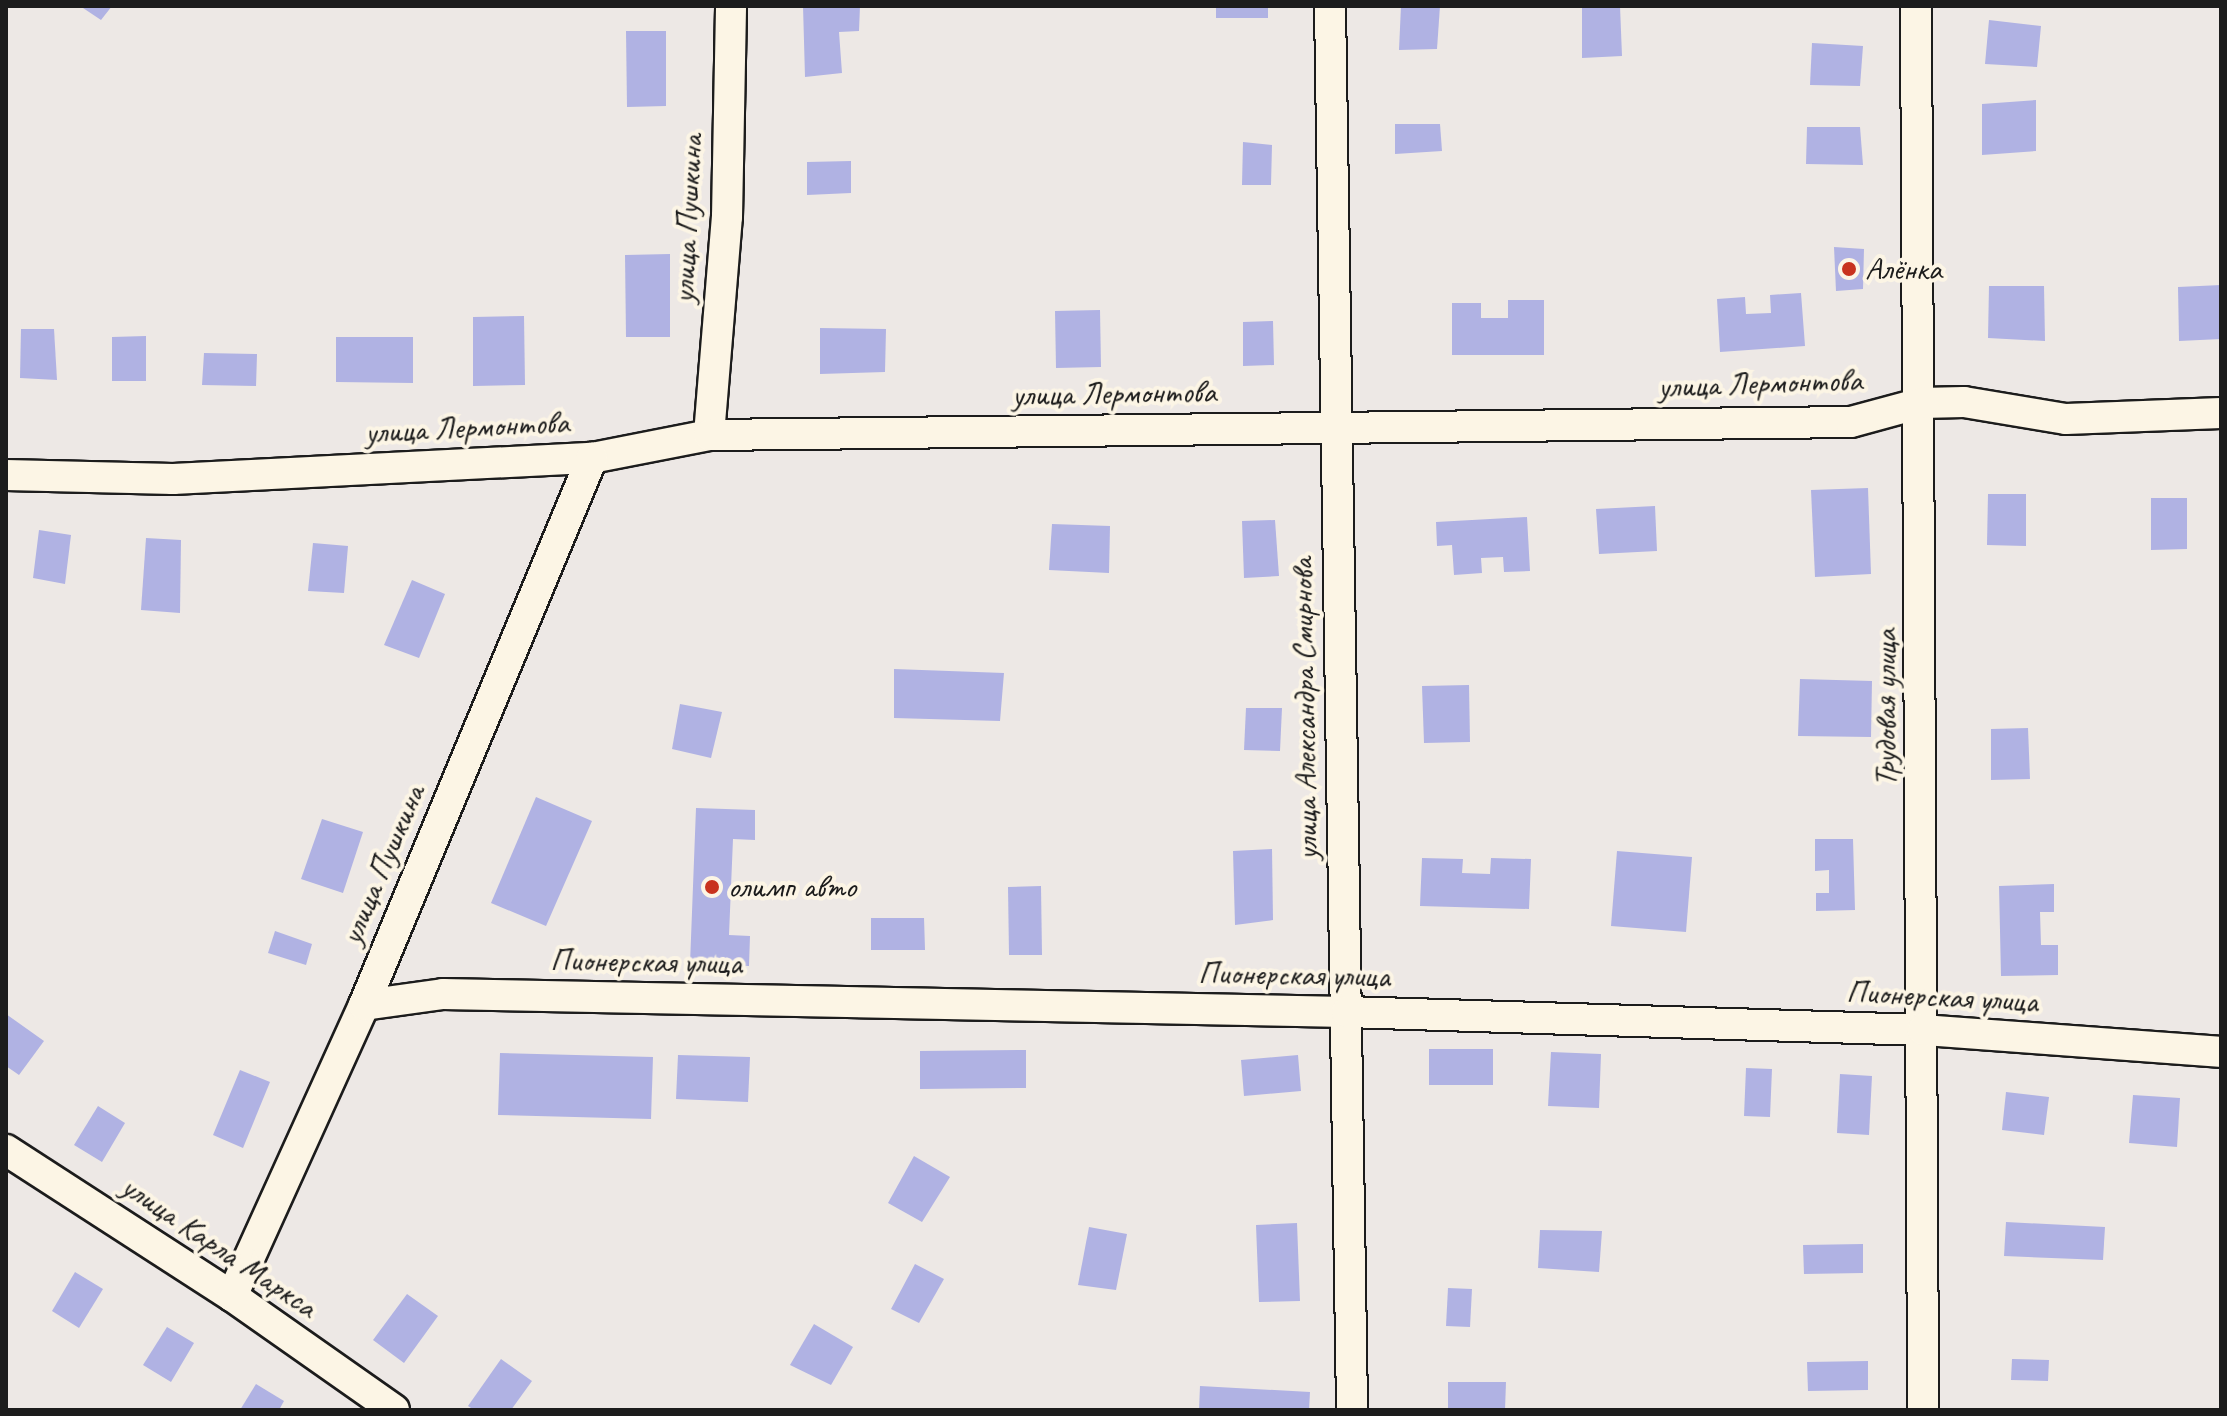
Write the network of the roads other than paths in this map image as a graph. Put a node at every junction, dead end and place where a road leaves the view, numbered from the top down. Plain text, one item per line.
1 (731, 6) edge
2 (1330, 6) edge
3 (1916, 6) edge
4 (1921, 403) junction
5 (2221, 413) edge
6 (1335, 427) junction
7 (709, 435) junction
8 (592, 458) junction
9 (6, 475) edge
10 (364, 1005) junction
11 (1347, 1012) junction
12 (1923, 1030) junction
13 (2221, 1052) edge
14 (6, 1150) edge
15 (232, 1296) junction
16 (391, 1409) edge
17 (1352, 1410) edge
18 (1923, 1410) edge

1 - 7 street, улица Пушкина
2 - 6 street, улица Александра Смирнова
3 - 4 street, Трудовая улица
4 - 5 street, улица Лермонтова
4 - 6 street, улица Лермонтова
4 - 12 street, Трудовая улица
6 - 7 street, улица Лермонтова
6 - 11 street, улица Александра Смирнова
7 - 8 street, улица Лермонтова
8 - 9 street, улица Лермонтова
8 - 10 street, улица Пушкина
10 - 11 street, Пионерская улица
10 - 15 street, улица Пушкина
11 - 12 street, Пионерская улица
11 - 17 street, улица Александра Смирнова
12 - 13 street, Пионерская улица
12 - 18 street, Трудовая улица
14 - 15 street, улица Карла Маркса
15 - 16 street, улица Карла Маркса

